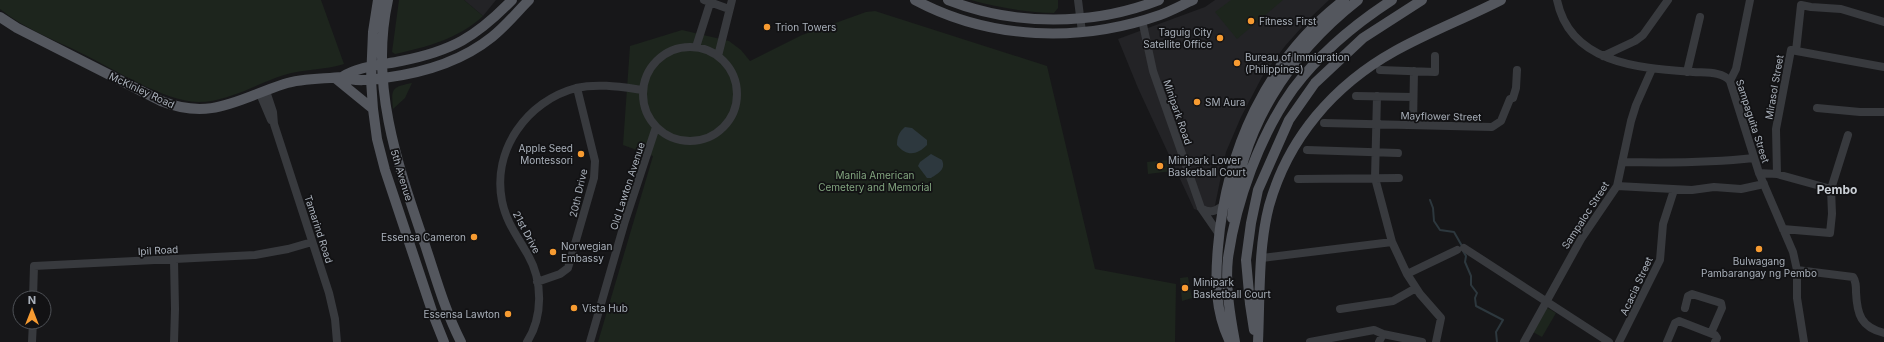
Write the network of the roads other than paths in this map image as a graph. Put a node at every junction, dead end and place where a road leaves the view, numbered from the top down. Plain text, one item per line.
1 (378, 0) edge
2 (388, 0) edge
3 (512, 0) edge
4 (529, 0) edge
5 (732, 0) edge
6 (915, 0) edge
7 (948, 0) edge
8 (1078, 0) edge
9 (1159, 0) edge
10 (1193, 0) edge
11 (1344, 0) edge
12 (1358, 0) edge
13 (1392, 0) edge
14 (1422, 0) edge
15 (1501, 0) edge
16 (1557, 0) edge
17 (1668, 0) edge
18 (1750, 0) edge
19 (708, 1) edge
20 (729, 9) junction
21 (0, 17) edge
22 (1700, 17) dead end
23 (1079, 18) junction
24 (1142, 20) junction
25 (1884, 22) edge
26 (1082, 32) junction
27 (696, 47) junction
28 (1796, 51) junction
29 (718, 56) junction
30 (1435, 56) dead end
31 (1603, 56) junction
32 (382, 64) junction
33 (372, 66) junction
34 (1884, 67) edge
35 (1652, 69) junction
36 (1380, 70) dead end
37 (1517, 70) dead end
38 (1414, 71) junction
39 (1688, 72) junction
40 (338, 78) junction
41 (383, 78) junction
42 (371, 80) junction
43 (1730, 81) junction
44 (577, 88) junction
45 (643, 90) junction
46 (263, 92) junction
47 (1356, 96) dead end
48 (1376, 96) junction
49 (1413, 97) junction
50 (1817, 108) dead end
51 (373, 109) junction
52 (1884, 112) edge
53 (1324, 123) dead end
54 (1375, 124) junction
55 (1413, 125) junction
56 (656, 127) junction
57 (1848, 136) dead end
58 (1307, 150) dead end
59 (1375, 153) junction
60 (1398, 153) dead end
61 (1754, 158) junction
62 (1622, 162) junction
63 (1759, 173) junction
64 (1777, 174) junction
65 (1375, 178) junction
66 (1399, 178) dead end
67 (1298, 179) dead end
68 (1764, 184) junction
69 (1617, 186) junction
70 (1831, 189) junction
71 (1674, 190) junction
72 (1224, 205) junction
73 (1201, 208) junction
74 (1782, 229) junction
75 (1219, 234) junction
76 (312, 242) junction
77 (1392, 242) junction
78 (1228, 258) junction
79 (1262, 258) junction
80 (174, 260) junction
81 (1797, 270) junction
82 (1407, 274) junction
83 (538, 282) junction
84 (1416, 288) junction
85 (33, 290) edge
86 (1547, 301) junction
87 (1685, 308) dead end
88 (1340, 309) dead end
89 (33, 330) edge
90 (1884, 332) edge
91 (1711, 333) junction
92 (1383, 334) junction
93 (32, 342) edge
94 (174, 342) edge
95 (337, 342) edge
96 (444, 342) edge
97 (461, 342) edge
98 (527, 342) edge
99 (590, 342) edge
100 (1230, 342) edge
101 (1235, 342) edge
102 (1257, 342) edge
103 (1310, 342) edge
104 (1379, 342) edge
105 (1422, 342) edge
106 (1436, 342) edge
107 (1524, 342) edge
108 (1609, 342) edge
109 (1619, 342) edge
110 (1668, 342) edge
111 (1715, 342) edge
112 (1804, 342) edge

1 - 33 main road, 5th Avenue
2 - 32 main road, 5th Avenue
3 - 32 main road, McKinley Road
4 - 41 main road, McKinley Road
5 - 20 street
6 - 26 main road
7 - 23 main road
8 - 23 street
9 - 23 main road
10 - 24 main road
11 - 72 main road
12 - 78 main road
13 - 78 main road
14 - 102 main road
15 - 79 main road
16 - 31 street, Sampaguita Street
17 - 31 street
18 - 43 street
19 - 20 street
19 - 27 street
20 - 29 street
21 - 46 main road, McKinley Road
22 - 39 street
23 - 26 street
24 - 26 main road
24 - 73 street, Minipark Road
25 - 28 street
27 - 29 street
27 - 45 street
28 - 34 street, Mirasol Street
28 - 64 street, Mirasol Street
29 - 56 street
30 - 38 street
31 - 35 street, Sampaguita Street
32 - 33 main road, McKinley Road
32 - 41 main road, 5th Avenue
33 - 40 main road, McKinley Road
33 - 42 main road, 5th Avenue
35 - 39 street, Sampaguita Street
35 - 62 street, Sampaloc Street
36 - 38 street
37 - 55 street, Mayflower Street
38 - 49 street
39 - 43 street, Sampaguita Street
40 - 42 main road, McKinley Road
40 - 46 main road, McKinley Road
40 - 51 main road
41 - 42 main road, McKinley Road
41 - 97 main road, 5th Avenue
42 - 51 main road, 5th Avenue
43 - 61 street, Sampaguita Street
44 - 45 street, 21st Drive
44 - 83 street, 20th Drive
44 - 83 street, 21st Drive
45 - 56 street
46 - 76 street, Tamarind Road
47 - 48 street
48 - 49 street
48 - 54 street
49 - 55 street
50 - 52 street
51 - 96 main road, 5th Avenue
53 - 54 street, Mayflower Street
54 - 55 street, Mayflower Street
54 - 59 street
56 - 99 street, Old Lawton Avenue
57 - 70 street
58 - 59 street
59 - 60 street
59 - 65 street
61 - 62 street
61 - 63 street, Sampaguita Street
62 - 69 street, Sampaloc Street
63 - 64 street
63 - 68 street, Sampaguita Street
64 - 70 street
65 - 66 street
65 - 67 street
65 - 77 street
68 - 71 street
68 - 74 street, Sampaguita Street
69 - 71 street
69 - 86 street, Sampaloc Street
70 - 74 street
71 - 109 street, Acacia Street
72 - 73 street
72 - 75 main road
73 - 75 street, Minipark Road
74 - 81 street, Sampaguita Street
75 - 100 main road
76 - 80 street, Ipil Road
76 - 95 street, Tamarind Road
77 - 79 street
77 - 82 street
78 - 101 main road
79 - 102 main road
80 - 85 street, Ipil Road
80 - 94 street
81 - 90 street
81 - 112 street, Sampaguita Street
82 - 84 street
82 - 86 street
83 - 98 street, 21st Drive
84 - 88 street
84 - 106 street
86 - 107 street, Sampaloc Street
86 - 108 street
87 - 91 street
89 - 93 street
91 - 110 street
91 - 111 street
92 - 103 street
92 - 104 street
92 - 105 street

